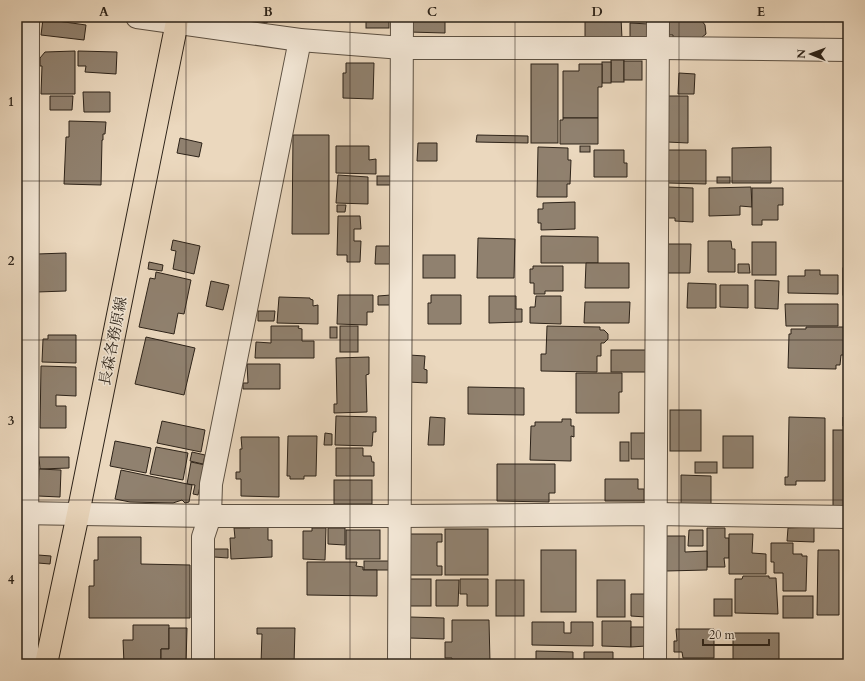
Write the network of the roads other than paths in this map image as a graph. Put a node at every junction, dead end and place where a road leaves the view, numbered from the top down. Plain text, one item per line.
1 (28, 17) edge
2 (137, 17) edge
3 (402, 17) edge
4 (658, 17) edge
5 (177, 20) edge
6 (300, 40) junction
7 (402, 48) junction
8 (658, 48) junction
9 (848, 50) edge
10 (23, 203) edge
11 (22, 513) edge
12 (78, 514) junction
13 (656, 514) junction
14 (210, 516) junction
15 (399, 516) junction
16 (848, 517) edge
17 (27, 664) edge
18 (46, 664) edge
19 (203, 664) edge
20 (399, 664) edge
21 (655, 664) edge

1 - 10 street
2 - 5 street
3 - 7 street
4 - 8 street
5 - 6 street
5 - 12 main road, 長森各務原線
6 - 7 street
6 - 14 street
7 - 8 street
7 - 15 street
8 - 9 street
8 - 13 street
10 - 11 street
11 - 12 street
11 - 17 street
12 - 14 street
12 - 18 main road, 長森各務原線
13 - 15 street
13 - 16 street
13 - 21 street
14 - 15 street
14 - 19 street
15 - 20 street

